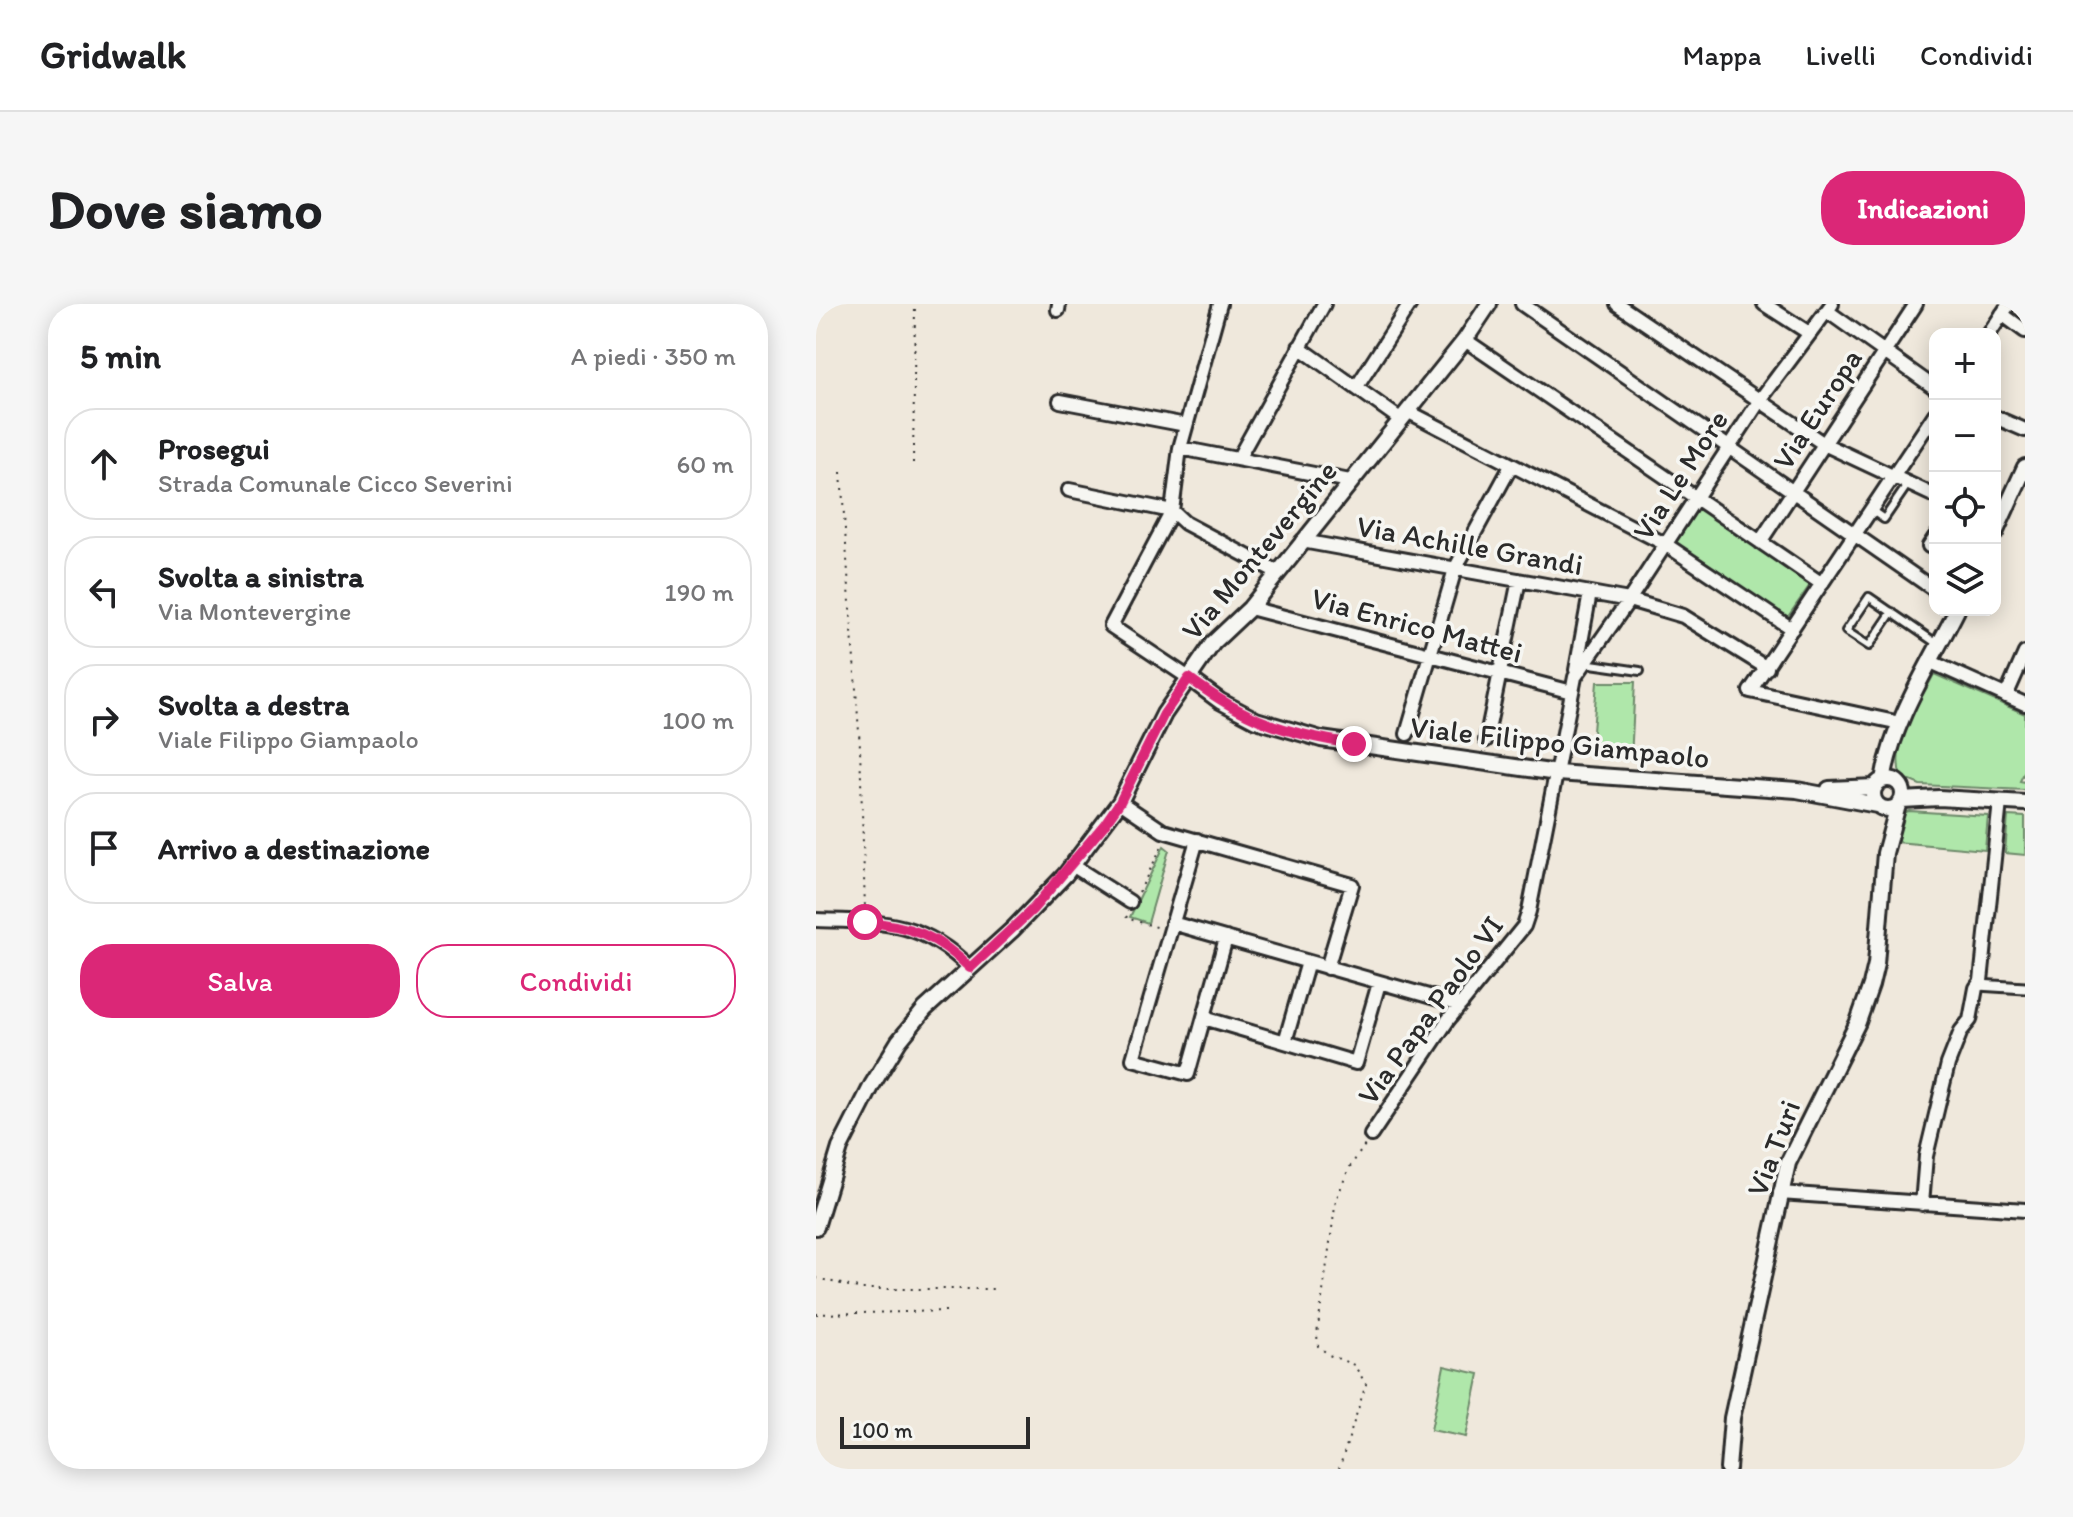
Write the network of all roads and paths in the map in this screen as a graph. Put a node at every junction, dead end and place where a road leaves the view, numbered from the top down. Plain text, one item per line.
1 (915, 304) edge
2 (1220, 304) edge
3 (1324, 304) edge
4 (1410, 304) edge
5 (1489, 304) edge
6 (1522, 304) edge
7 (1617, 304) edge
8 (1764, 304) edge
9 (1916, 304) edge
10 (1829, 307) edge
11 (2006, 309) edge
12 (1993, 328) edge
13 (2025, 331) edge
14 (1809, 333) junction
15 (1465, 340) junction
16 (1299, 347) junction
17 (1885, 353) junction
18 (1929, 384) edge
19 (1356, 388) junction
20 (1760, 400) junction
21 (1060, 401) dead end
22 (1403, 415) junction
23 (2001, 420) edge
24 (1929, 423) edge
25 (1186, 425) junction
26 (2025, 430) edge
27 (1824, 444) junction
28 (1730, 446) junction
29 (1180, 448) junction
30 (1238, 459) junction
31 (913, 463) dead end
32 (1511, 466) junction
33 (2025, 467) edge
34 (841, 472) dead end
35 (1893, 477) junction
36 (1350, 481) junction
37 (1908, 484) junction
38 (2021, 488) edge
39 (1069, 490) dead end
40 (1794, 490) junction
41 (1929, 493) edge
42 (1696, 498) junction
43 (1871, 510) junction
44 (1172, 511) junction
45 (2001, 519) edge
46 (1856, 534) junction
47 (1302, 541) junction
48 (1760, 542) junction
49 (1665, 544) junction
50 (1455, 569) junction
51 (1277, 572) junction
52 (1519, 580) junction
53 (1822, 584) junction
54 (1929, 586) edge
55 (1590, 593) junction
56 (1629, 600) junction
57 (1250, 608) junction
58 (1892, 612) junction
59 (1954, 616) edge
60 (1792, 629) junction
61 (1939, 645) junction
62 (2025, 653) edge
63 (1430, 655) junction
64 (1931, 662) junction
65 (1584, 663) junction
66 (1767, 668) junction
67 (1640, 671) dead end
68 (1501, 674) junction
69 (1575, 677) junction
70 (1189, 678) junction
71 (1572, 692) junction
72 (2006, 696) junction
73 (2025, 704) edge
74 (1900, 723) junction
75 (1407, 734) dead end
76 (1486, 740) dead end
77 (1557, 773) junction
78 (1879, 784) junction
79 (1797, 790) junction
80 (1900, 797) junction
81 (1120, 802) junction
82 (2000, 802) junction
83 (2025, 803) edge
84 (1879, 806) junction
85 (1169, 833) junction
86 (1197, 840) junction
87 (1885, 853) junction
88 (1072, 865) junction
89 (1131, 906) junction
90 (816, 920) edge
91 (865, 922) junction
92 (1171, 927) junction
93 (1226, 938) junction
94 (1308, 962) junction
95 (970, 968) junction
96 (1327, 968) junction
97 (1379, 983) junction
98 (1978, 985) junction
99 (2025, 988) edge
100 (1460, 1005) junction
101 (1204, 1018) junction
102 (1285, 1042) junction
103 (1371, 1135) joint
104 (1780, 1193) junction
105 (1922, 1204) junction
106 (2025, 1210) edge
107 (816, 1227) edge
108 (816, 1278) edge
109 (996, 1289) dead end
110 (949, 1311) dead end
111 (816, 1314) edge
112 (1339, 1469) edge
113 (1728, 1469) edge

1 - 31 path
2 - 25 street
3 - 16 street
4 - 19 street
5 - 15 street, Via Montevergine
6 - 28 street
7 - 20 street
8 - 14 street
9 - 17 street, Via Europa
10 - 14 street, Via Le More
10 - 17 street
11 - 12 street
11 - 13 street
14 - 20 street, Via Le More
15 - 22 street, Via Montevergine
15 - 42 street
16 - 19 street
16 - 30 street
17 - 18 street
17 - 27 street, Via Europa
19 - 22 street
20 - 27 street
20 - 28 street, Via Le More
21 - 25 street
22 - 32 street
22 - 36 street, Via Montevergine
23 - 26 street
24 - 35 street
25 - 29 street
27 - 35 street
27 - 40 street, Via Europa
28 - 40 street
28 - 42 street, Via Le More
29 - 30 street
29 - 44 street
30 - 36 street
32 - 49 street
32 - 50 street
33 - 38 street
34 - 91 path
35 - 37 street
35 - 43 street
36 - 47 street, Via Montevergine
37 - 41 street
37 - 43 lane
38 - 45 street
39 - 44 street
40 - 46 street
40 - 48 street, Via Europa
42 - 48 street
42 - 49 street, Via Le More
43 - 46 street
44 - 51 street
44 - 70 street
46 - 53 street
46 - 54 street
47 - 50 street, Via Achille Grandi
47 - 51 street, Via Montevergine
48 - 53 street
49 - 56 street, Via Le More
49 - 60 street
50 - 52 street, Via Achille Grandi
50 - 63 street
51 - 57 street, Via Montevergine
52 - 55 street, Via Achille Grandi
52 - 68 street
53 - 60 street
55 - 56 street, Via Achille Grandi
55 - 69 street, Via Le More
56 - 65 street, Via Le More
56 - 66 street, Via Achille Grandi
57 - 63 street, Via Enrico Mattei
57 - 70 street, Via Montevergine
58 - 58 lane
58 - 61 lane
59 - 61 street
60 - 66 street
61 - 64 street
62 - 72 street
63 - 68 street, Via Enrico Mattei
63 - 75 street
64 - 72 street
64 - 74 street
65 - 67 lane
65 - 69 street, Via Le More
66 - 74 street
68 - 71 street, Via Enrico Mattei
68 - 76 street
69 - 71 street, Via Le More
70 - 77 street, Viale Filippo Giampaolo
70 - 81 street, Via Montevergine
71 - 77 street, Via Le More
72 - 73 street
74 - 78 street
77 - 79 street, Viale Filippo Giampaolo
77 - 100 street, Via Papa Paolo VI
78 - 79 street, Viale Filippo Giampaolo
78 - 80 street
78 - 84 street
79 - 84 street, Viale Filippo Giampaolo
80 - 82 street
80 - 84 street
80 - 87 street
81 - 85 street
81 - 88 street, Via Montevergine
82 - 83 street
82 - 98 street
84 - 87 street
85 - 86 street
85 - 89 path
86 - 92 street
86 - 96 street
87 - 104 street, Via Turi
88 - 89 street
88 - 95 street, Via Montevergine
89 - 92 path
90 - 91 street
91 - 95 street
92 - 93 street
92 - 101 street
93 - 94 street
93 - 101 street
94 - 96 street
94 - 102 street
95 - 107 street, Via Montevergine
96 - 97 street
97 - 100 street
97 - 102 street
98 - 99 street
98 - 105 street
100 - 103 street, Via Papa Paolo VI
101 - 102 street
103 - 112 path
104 - 105 street
104 - 113 street, Via Turi
105 - 106 street
108 - 109 path
110 - 111 path

